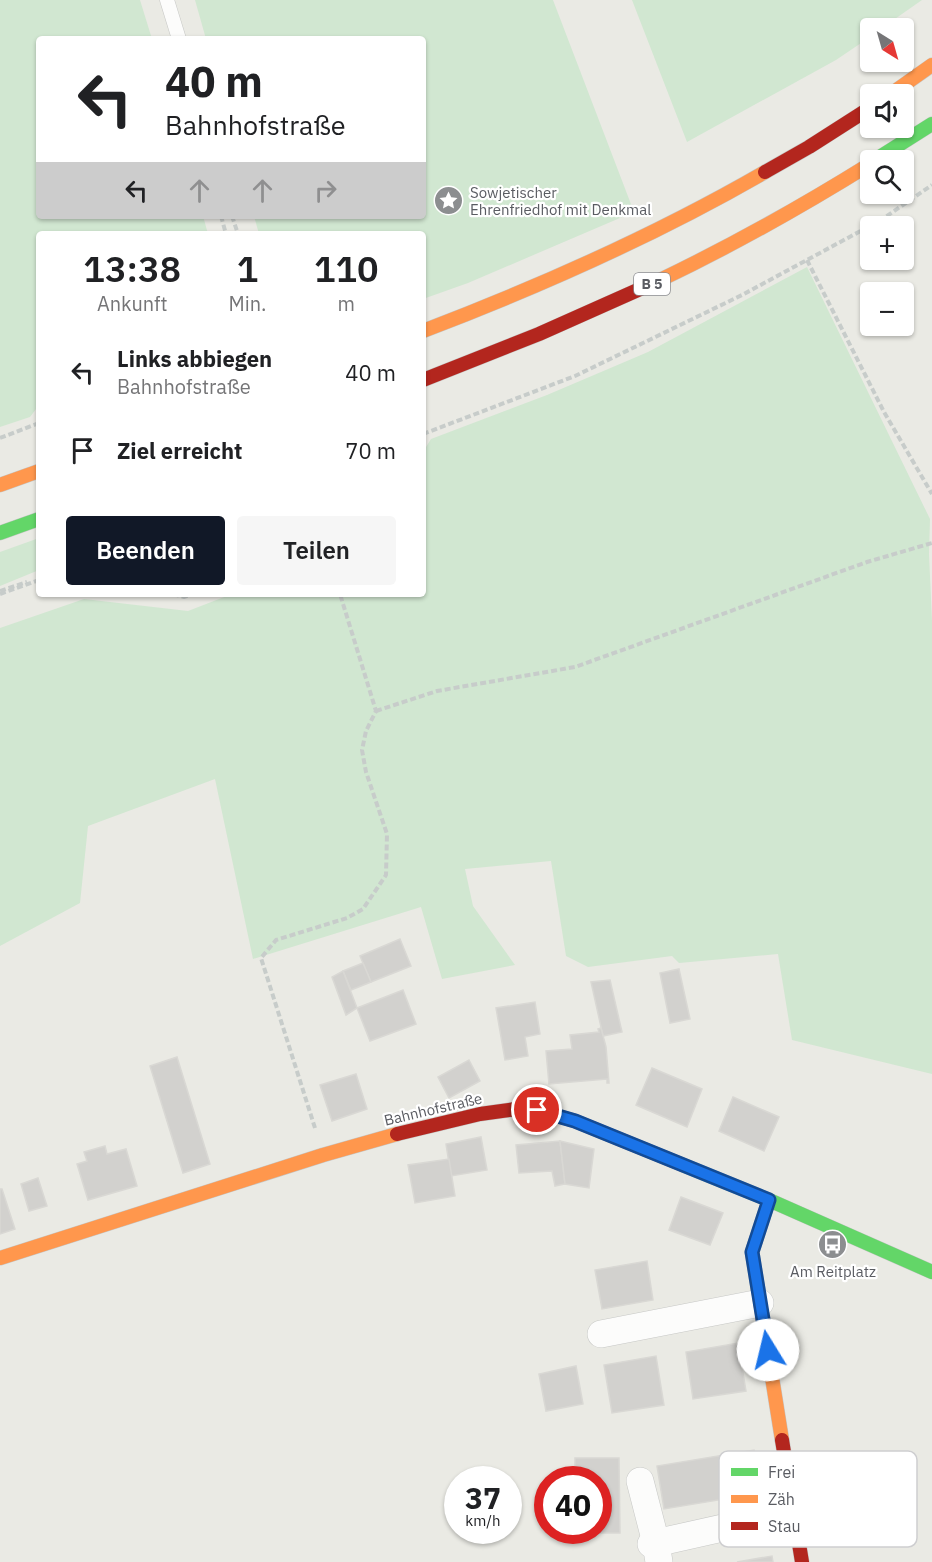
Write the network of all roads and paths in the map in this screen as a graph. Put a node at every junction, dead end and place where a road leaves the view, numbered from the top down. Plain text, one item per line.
1 (167, 0) edge
2 (178, 36) edge
3 (932, 65) edge
4 (905, 84) edge
5 (860, 114) edge
6 (932, 123) edge
7 (890, 150) edge
8 (860, 170) edge
9 (932, 185) edge
10 (807, 260) junction
11 (426, 331) edge
12 (426, 379) edge
13 (36, 424) edge
14 (426, 433) edge
15 (0, 438) edge
16 (36, 472) edge
17 (0, 485) edge
18 (932, 495) edge
19 (36, 520) edge
20 (0, 533) edge
21 (932, 543) edge
22 (36, 580) edge
23 (0, 593) edge
24 (341, 597) edge
25 (376, 711) junction
26 (323, 1155) junction
27 (769, 1200) junction
28 (0, 1258) edge
29 (932, 1272) edge
30 (760, 1303) junction
31 (601, 1334) dead end
32 (784, 1451) edge
33 (640, 1481) dead end
34 (719, 1533) edge
35 (800, 1547) edge
36 (655, 1550) edge
37 (802, 1562) edge

1 - 2 lane
3 - 4 main road
5 - 11 main road
6 - 7 main road
8 - 12 main road, B 5
9 - 10 path
10 - 14 path
10 - 18 path
13 - 15 path
16 - 17 main road
19 - 20 main road
21 - 25 path
22 - 23 path
24 - 25 path
25 - 26 path
26 - 27 main road, Bahnhofstraße
26 - 28 main road, Bahnhofstraße
27 - 29 main road, Bahnhofstraße
27 - 30 main road
30 - 31 street
30 - 32 main road
33 - 36 street
34 - 36 street
35 - 37 main road

